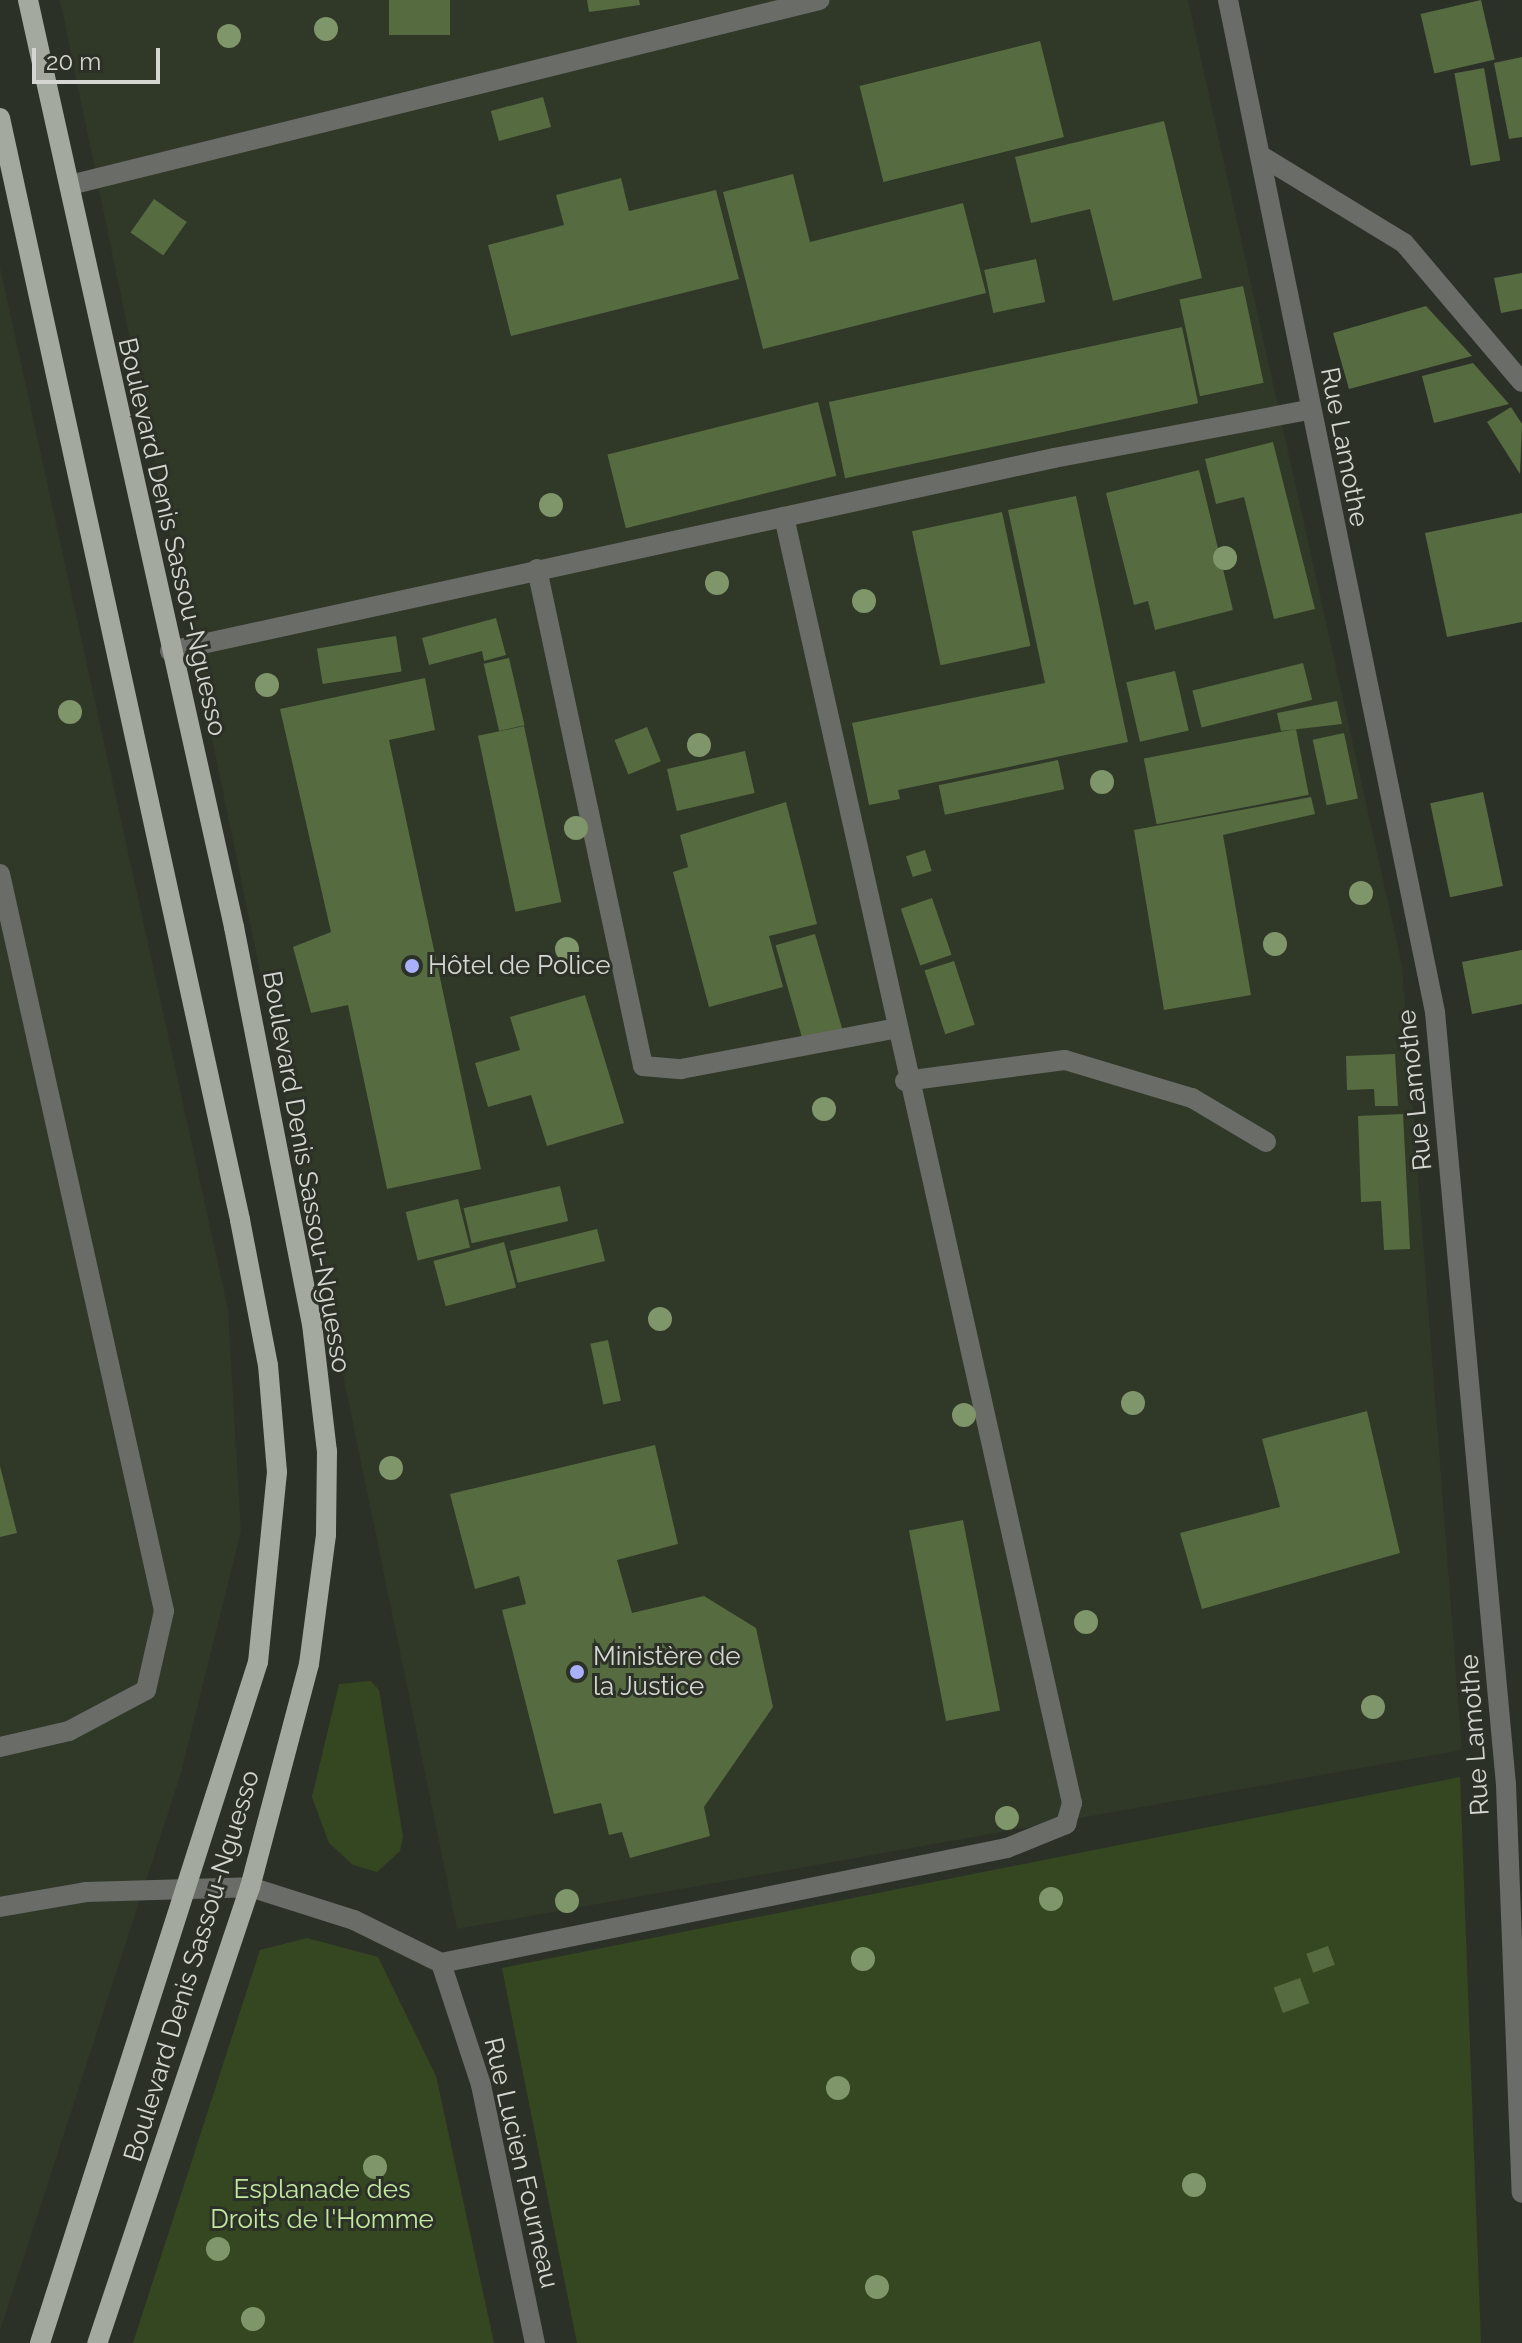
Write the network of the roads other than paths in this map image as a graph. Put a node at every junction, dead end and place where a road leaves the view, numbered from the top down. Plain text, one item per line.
1 (28, 0) edge
2 (819, 0) edge
3 (1228, 0) edge
4 (0, 118) edge
5 (1263, 157) junction
6 (70, 185) junction
7 (7, 190) edge
8 (1522, 382) edge
9 (1309, 410) junction
10 (784, 517) junction
11 (537, 569) junction
12 (170, 651) junction
13 (0, 874) edge
14 (893, 1029) junction
15 (905, 1081) junction
16 (1266, 1142) dead end
17 (0, 1747) edge
18 (189, 1886) junction
19 (250, 1887) junction
20 (0, 1907) edge
21 (441, 1963) junction
22 (1522, 2193) edge
23 (40, 2343) edge
24 (97, 2343) edge
25 (535, 2343) edge

1 - 6 main road, Boulevard Denis Sassou-Nguesso
2 - 6 street
3 - 5 street, Rue Lamothe
4 - 7 main road, Boulevard Denis Sassou-Nguesso
5 - 8 street
5 - 9 street, Rue Lamothe
6 - 12 main road, Boulevard Denis Sassou-Nguesso
7 - 18 main road, Boulevard Denis Sassou-Nguesso
9 - 10 street
9 - 22 street, Rue Lamothe
10 - 11 street
10 - 14 street
11 - 12 street
11 - 14 street
12 - 19 main road, Boulevard Denis Sassou-Nguesso
13 - 17 street
14 - 15 street
15 - 16 street
15 - 21 street
18 - 19 street
18 - 20 street
18 - 23 main road, Boulevard Denis Sassou-Nguesso
19 - 21 street
19 - 24 main road, Boulevard Denis Sassou-Nguesso
21 - 25 street, Rue Lucien Fourneau

